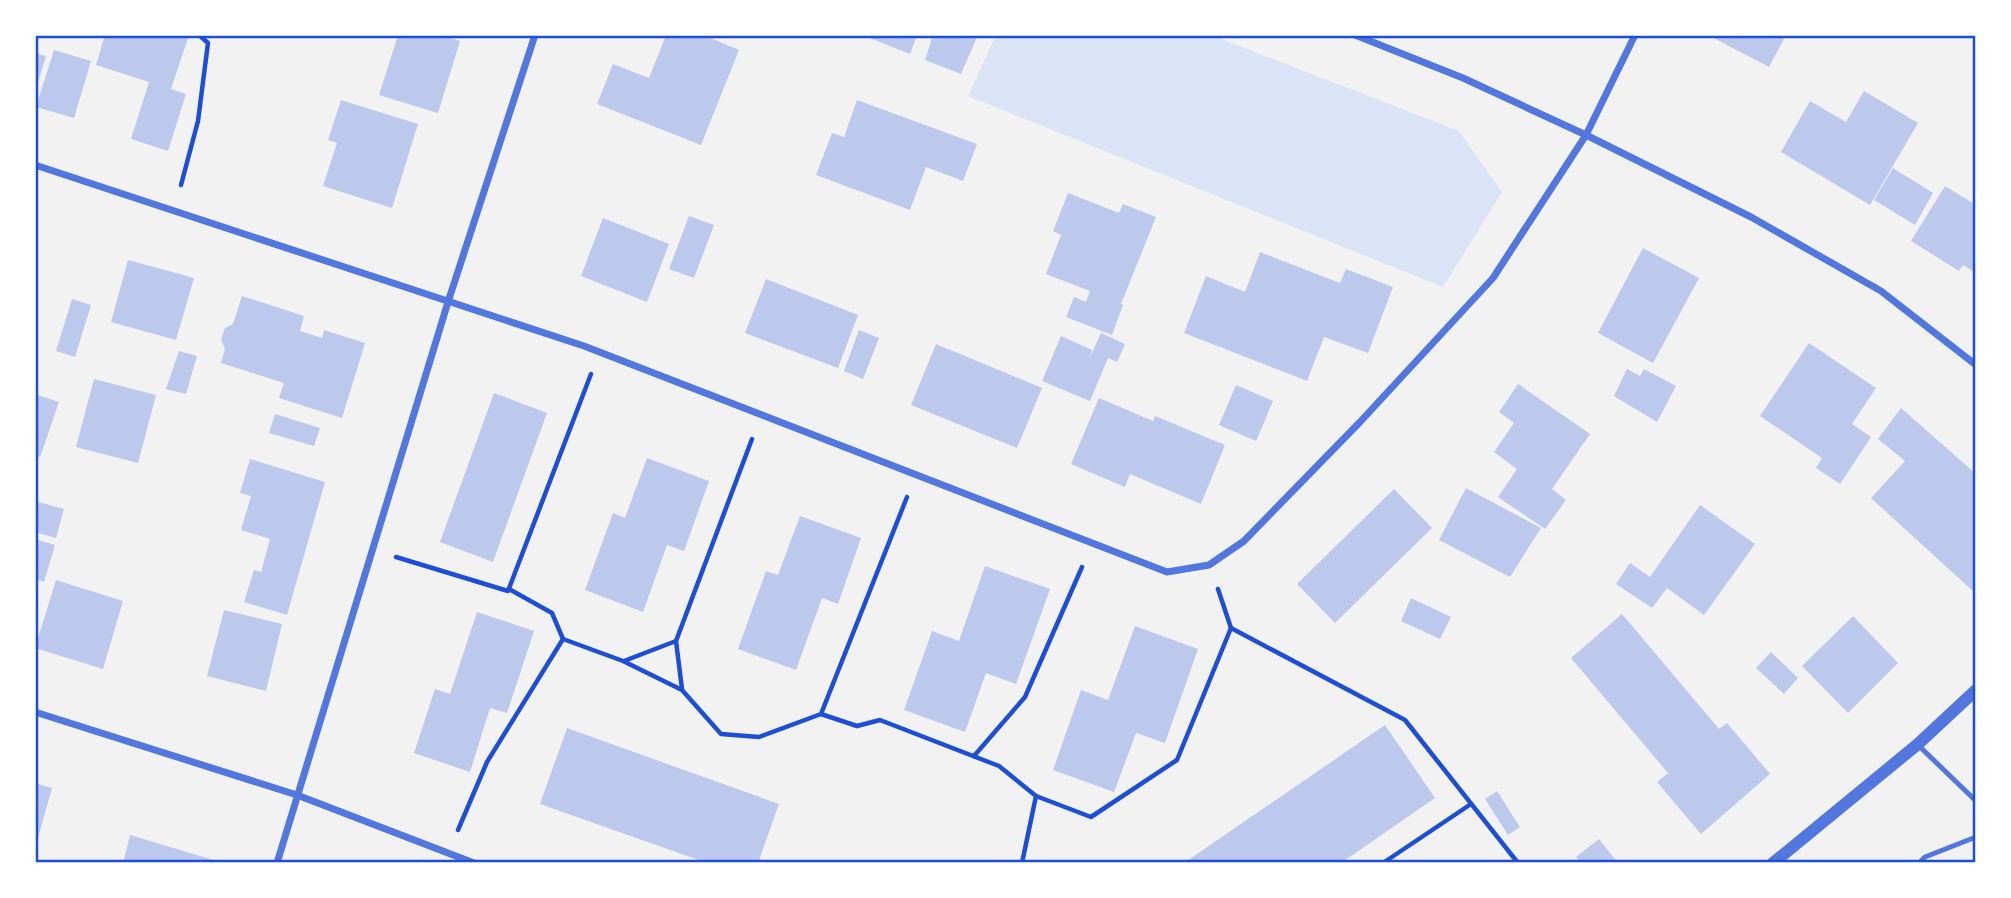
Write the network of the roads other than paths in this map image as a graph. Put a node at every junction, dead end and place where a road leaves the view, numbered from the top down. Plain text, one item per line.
1 (535, 35) edge
2 (1355, 35) edge
3 (1635, 35) edge
4 (1586, 135) junction
5 (35, 165) edge
6 (448, 302) junction
7 (1976, 365) edge
8 (1976, 690) edge
9 (35, 712) edge
10 (1918, 744) junction
11 (297, 794) junction
12 (1976, 802) edge
13 (1976, 837) edge
14 (276, 863) edge
15 (474, 863) edge
16 (1773, 863) edge
17 (1919, 863) edge

1 - 6 street
2 - 4 street
3 - 4 street
4 - 6 street
4 - 7 street
5 - 6 street
6 - 11 street
8 - 10 street
9 - 11 street
10 - 12 lane
10 - 16 street
11 - 14 street
11 - 15 street
13 - 17 lane

